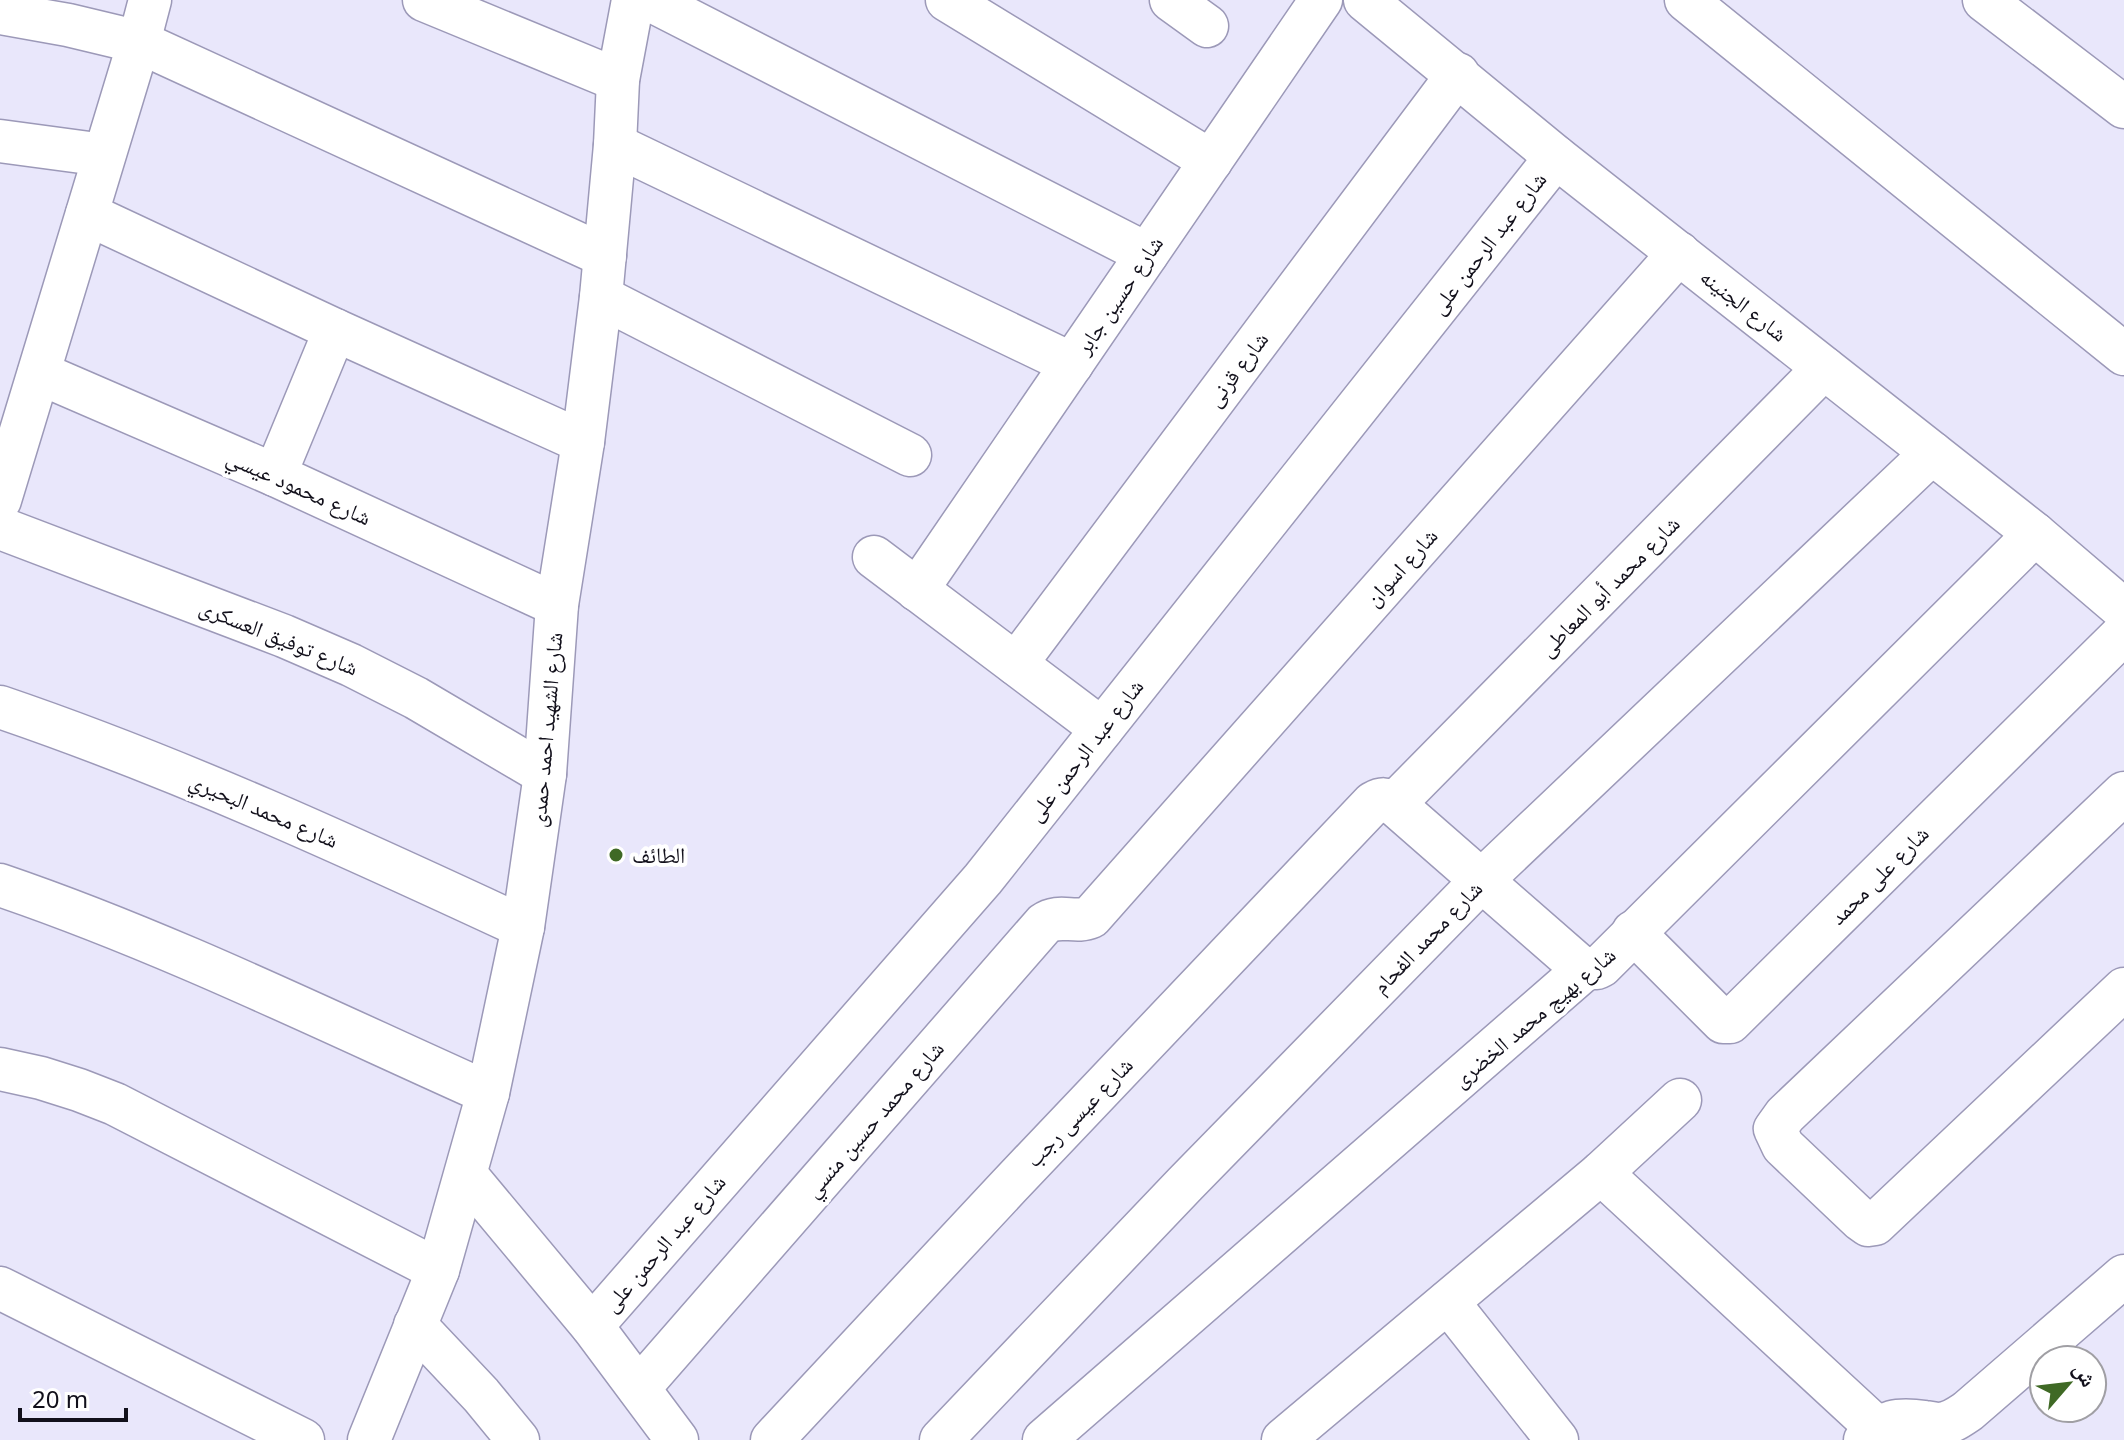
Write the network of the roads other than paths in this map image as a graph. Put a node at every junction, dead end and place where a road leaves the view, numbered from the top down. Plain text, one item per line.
1 (150, 0) edge
2 (424, 0) edge
3 (633, 0) edge
4 (650, 0) edge
5 (947, 0) edge
6 (1171, 0) edge
7 (1321, 0) edge
8 (1365, 0) edge
9 (1686, 0) edge
10 (1984, 0) edge
11 (0, 13) edge
12 (1207, 26) dead end
13 (139, 42) junction
14 (1458, 74) junction
15 (618, 80) junction
16 (2124, 107) edge
17 (0, 141) edge
18 (615, 145) junction
19 (104, 155) junction
20 (1556, 157) junction
21 (1211, 161) junction
22 (87, 214) junction
23 (1679, 253) junction
24 (1147, 254) junction
25 (605, 256) junction
26 (601, 297) junction
27 (335, 330) junction
28 (2124, 354) edge
29 (1072, 364) junction
30 (1824, 368) junction
31 (39, 373) junction
32 (9, 441) edge
33 (583, 442) junction
34 (1932, 453) junction
35 (910, 455) dead end
36 (275, 475) junction
37 (0, 500) edge
38 (0, 528) edge
39 (2035, 534) junction
40 (874, 557) dead end
41 (917, 590) junction
42 (557, 605) junction
43 (2124, 610) edge
44 (2124, 633) edge
45 (1016, 664) junction
46 (0, 707) edge
47 (1102, 729) junction
48 (545, 774) junction
49 (2124, 793) edge
50 (1394, 804) junction
51 (1123, 880) joint
52 (1482, 880) junction
53 (0, 885) edge
54 (523, 927) junction
55 (1633, 932) junction
56 (1584, 970) junction
57 (2124, 989) edge
58 (0, 1069) edge
59 (488, 1093) junction
60 (1680, 1100) dead end
61 (1601, 1173) junction
62 (466, 1175) junction
63 (438, 1270) junction
64 (2124, 1276) edge
65 (0, 1288) edge
66 (1448, 1302) junction
67 (415, 1325) junction
68 (592, 1326) junction
69 (639, 1388) junction
70 (1871, 1434) edge
71 (375, 1436) edge
72 (1292, 1437) edge
73 (303, 1440) edge
74 (518, 1440) edge
75 (677, 1440) edge
76 (772, 1440) edge
77 (941, 1440) edge
78 (1044, 1440) edge
79 (1557, 1440) edge

1 - 13 street
2 - 15 street
3 - 15 street, شارع الشهيد احمد حمدى
4 - 24 street
5 - 21 street
6 - 12 street
7 - 21 street, شارع حسين جابر
8 - 14 street, شارع الجنينه
9 - 28 street
10 - 16 street
11 - 13 street
13 - 19 street
13 - 25 street
14 - 20 street, شارع الجنينه
14 - 45 street, شارع قرنى
15 - 18 street, شارع الشهيد احمد حمدى
17 - 19 street
18 - 25 street, شارع الشهيد احمد حمدى
18 - 29 street
19 - 22 street
20 - 23 street, شارع الجنينه
20 - 47 street, شارع عبد الرحمن على
21 - 24 street, شارع حسين جابر
22 - 27 street
22 - 31 street
23 - 30 street, شارع الجنينه
23 - 51 street, شارع اسوان
24 - 29 street, شارع حسين جابر
25 - 26 street, شارع الشهيد احمد حمدى
26 - 33 street, شارع الشهيد احمد حمدى
26 - 35 street
27 - 33 street
27 - 36 street
29 - 41 street, شارع حسين جابر
30 - 34 street, شارع الجنينه
30 - 50 street, شارع محمد أبو المعاطى
31 - 32 street
31 - 36 street, شارع محمود عيسي
32 - 37 street
33 - 42 street, شارع الشهيد احمد حمدى
34 - 39 street, شارع الجنينه
34 - 52 street, شارع محمد الفحام
36 - 42 street, شارع محمود عيسي
38 - 48 street, شارع توفيق العسكرى
39 - 43 street, شارع الجنينه
39 - 55 street, شارع بهيج محمد الخضرى
40 - 41 street
41 - 45 street
42 - 48 street, شارع الشهيد احمد حمدى
44 - 55 street, شارع على محمد
45 - 47 street
46 - 54 street, شارع محمد البحيري
47 - 68 street, شارع عبد الرحمن على
48 - 54 street, شارع الشهيد احمد حمدى
49 - 57 street
50 - 52 street
50 - 76 street, شارع عيسى رجب
51 - 69 street, شارع محمد حسين منسي
52 - 56 street
52 - 77 street, شارع محمد الفحام
53 - 59 street
54 - 59 street, شارع الشهيد احمد حمدى
55 - 56 street, شارع بهيج محمد الخضرى
56 - 78 street, شارع بهيج محمد الخضرى
58 - 63 street
59 - 62 street, شارع الشهيد احمد حمدى
60 - 61 street
61 - 66 street
61 - 70 street
62 - 63 street, شارع الشهيد احمد حمدى
62 - 68 street
63 - 67 street, شارع الشهيد احمد حمدى
64 - 70 street
65 - 73 street
66 - 72 street
66 - 79 street
67 - 71 street, شارع الشهيد احمد حمدى
67 - 74 street
68 - 69 street
69 - 75 street

